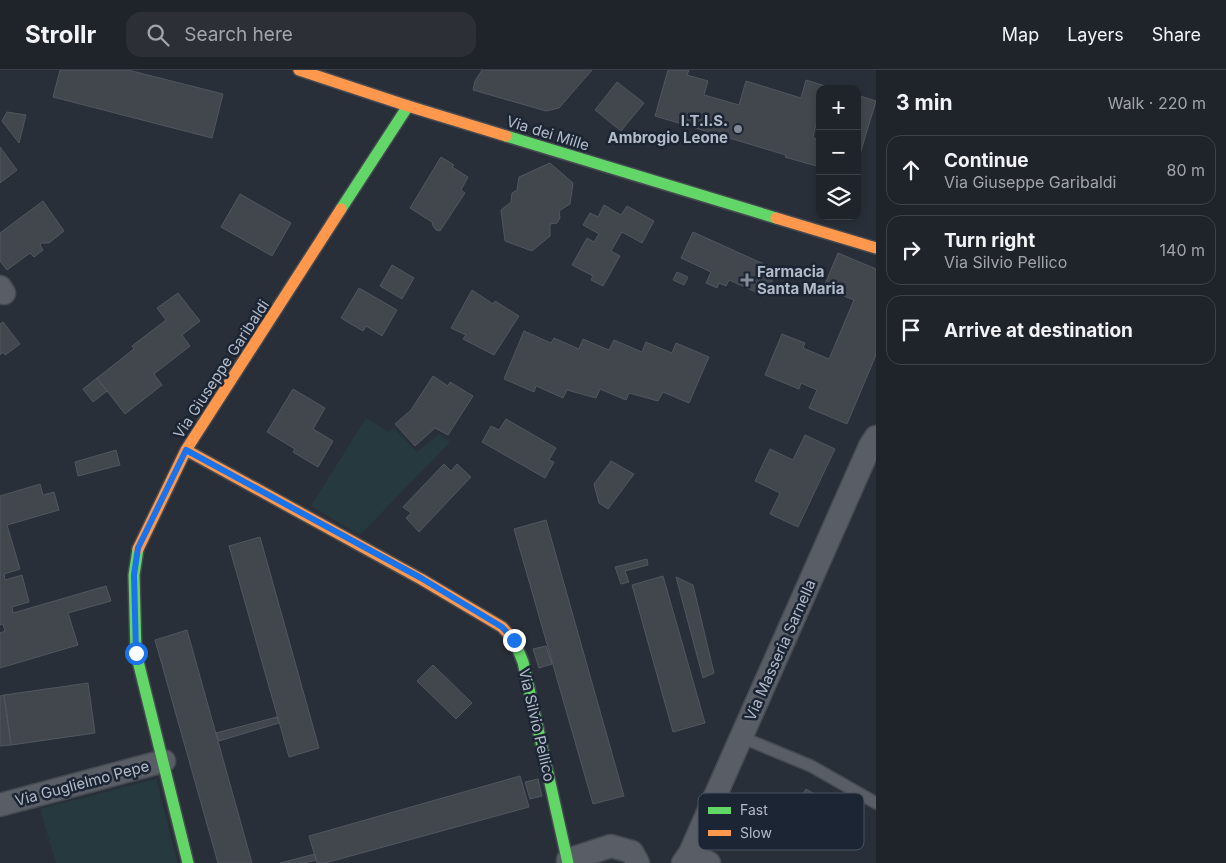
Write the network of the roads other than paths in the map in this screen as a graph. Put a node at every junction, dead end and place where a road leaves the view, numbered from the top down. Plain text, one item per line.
1 (299, 70) edge
2 (408, 106) junction
3 (876, 248) edge
4 (876, 437) edge
5 (186, 450) junction
6 (741, 737) junction
7 (164, 760) junction
8 (720, 793) edge
9 (858, 793) edge
10 (864, 796) edge
11 (876, 803) edge
12 (0, 805) edge
13 (564, 862) edge
14 (188, 863) edge
15 (638, 863) edge

1 - 2 street, Via dei Mille
2 - 3 street, Via dei Mille
2 - 5 street, Via Giuseppe Garibaldi
4 - 6 street, Via Masseria Sarnella
5 - 7 street, Via Giuseppe Garibaldi
5 - 13 street, Via Silvio Pellico
6 - 8 street, Via Masseria Sarnella
6 - 9 lane
7 - 12 street, Via Guglielmo Pepe
7 - 14 street, Via Giuseppe Garibaldi
10 - 11 lane
13 - 15 street, Via Silvio Pellico

